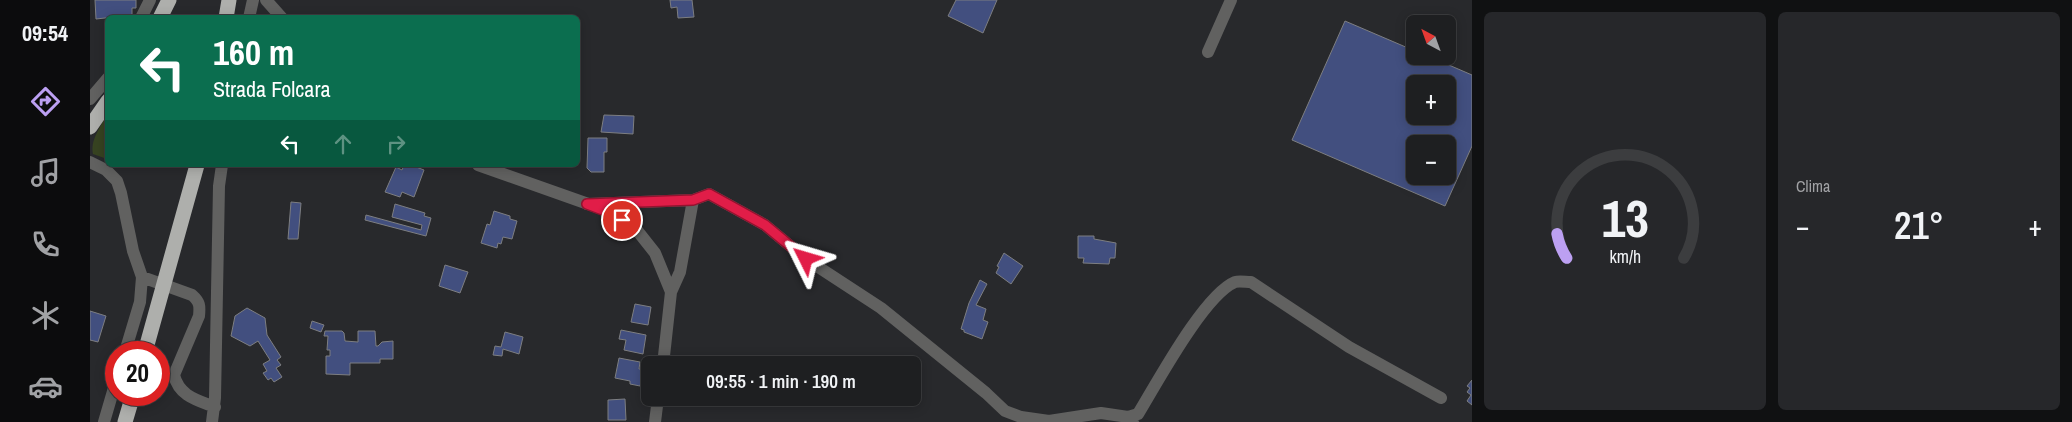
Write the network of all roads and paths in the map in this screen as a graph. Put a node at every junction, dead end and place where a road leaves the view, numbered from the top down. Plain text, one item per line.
1 (150, 0) edge
2 (160, 0) edge
3 (169, 0) edge
4 (229, 0) edge
5 (253, 0) edge
6 (266, 0) edge
7 (1231, 0) edge
8 (142, 15) edge
9 (153, 15) edge
10 (162, 15) edge
11 (226, 15) edge
12 (250, 15) edge
13 (279, 15) edge
14 (1208, 52) dead end
15 (105, 82) edge
16 (90, 99) edge
17 (105, 105) edge
18 (90, 127) edge
19 (90, 162) edge
20 (196, 167) edge
21 (222, 167) edge
22 (484, 167) edge
23 (693, 200) junction
24 (587, 204) junction
25 (148, 279) junction
26 (671, 292) junction
27 (128, 341) edge
28 (148, 341) edge
29 (664, 356) edge
30 (1441, 398) dead end
31 (109, 406) edge
32 (130, 406) edge
33 (657, 406) edge
34 (215, 407) junction
35 (1130, 419) edge
36 (104, 422) edge
37 (126, 422) edge
38 (212, 422) edge
39 (655, 422) edge

1 - 8 street
2 - 9 highway
3 - 10 highway
4 - 11 highway
5 - 12 street
6 - 13 street
7 - 14 street
15 - 16 street
17 - 18 highway
19 - 25 street
20 - 28 highway
21 - 34 street
22 - 24 street
23 - 24 street
23 - 26 street
23 - 35 street
24 - 26 street
25 - 27 street
25 - 34 street
26 - 29 street
30 - 35 street
31 - 36 street
32 - 37 highway
33 - 39 street
34 - 38 street

